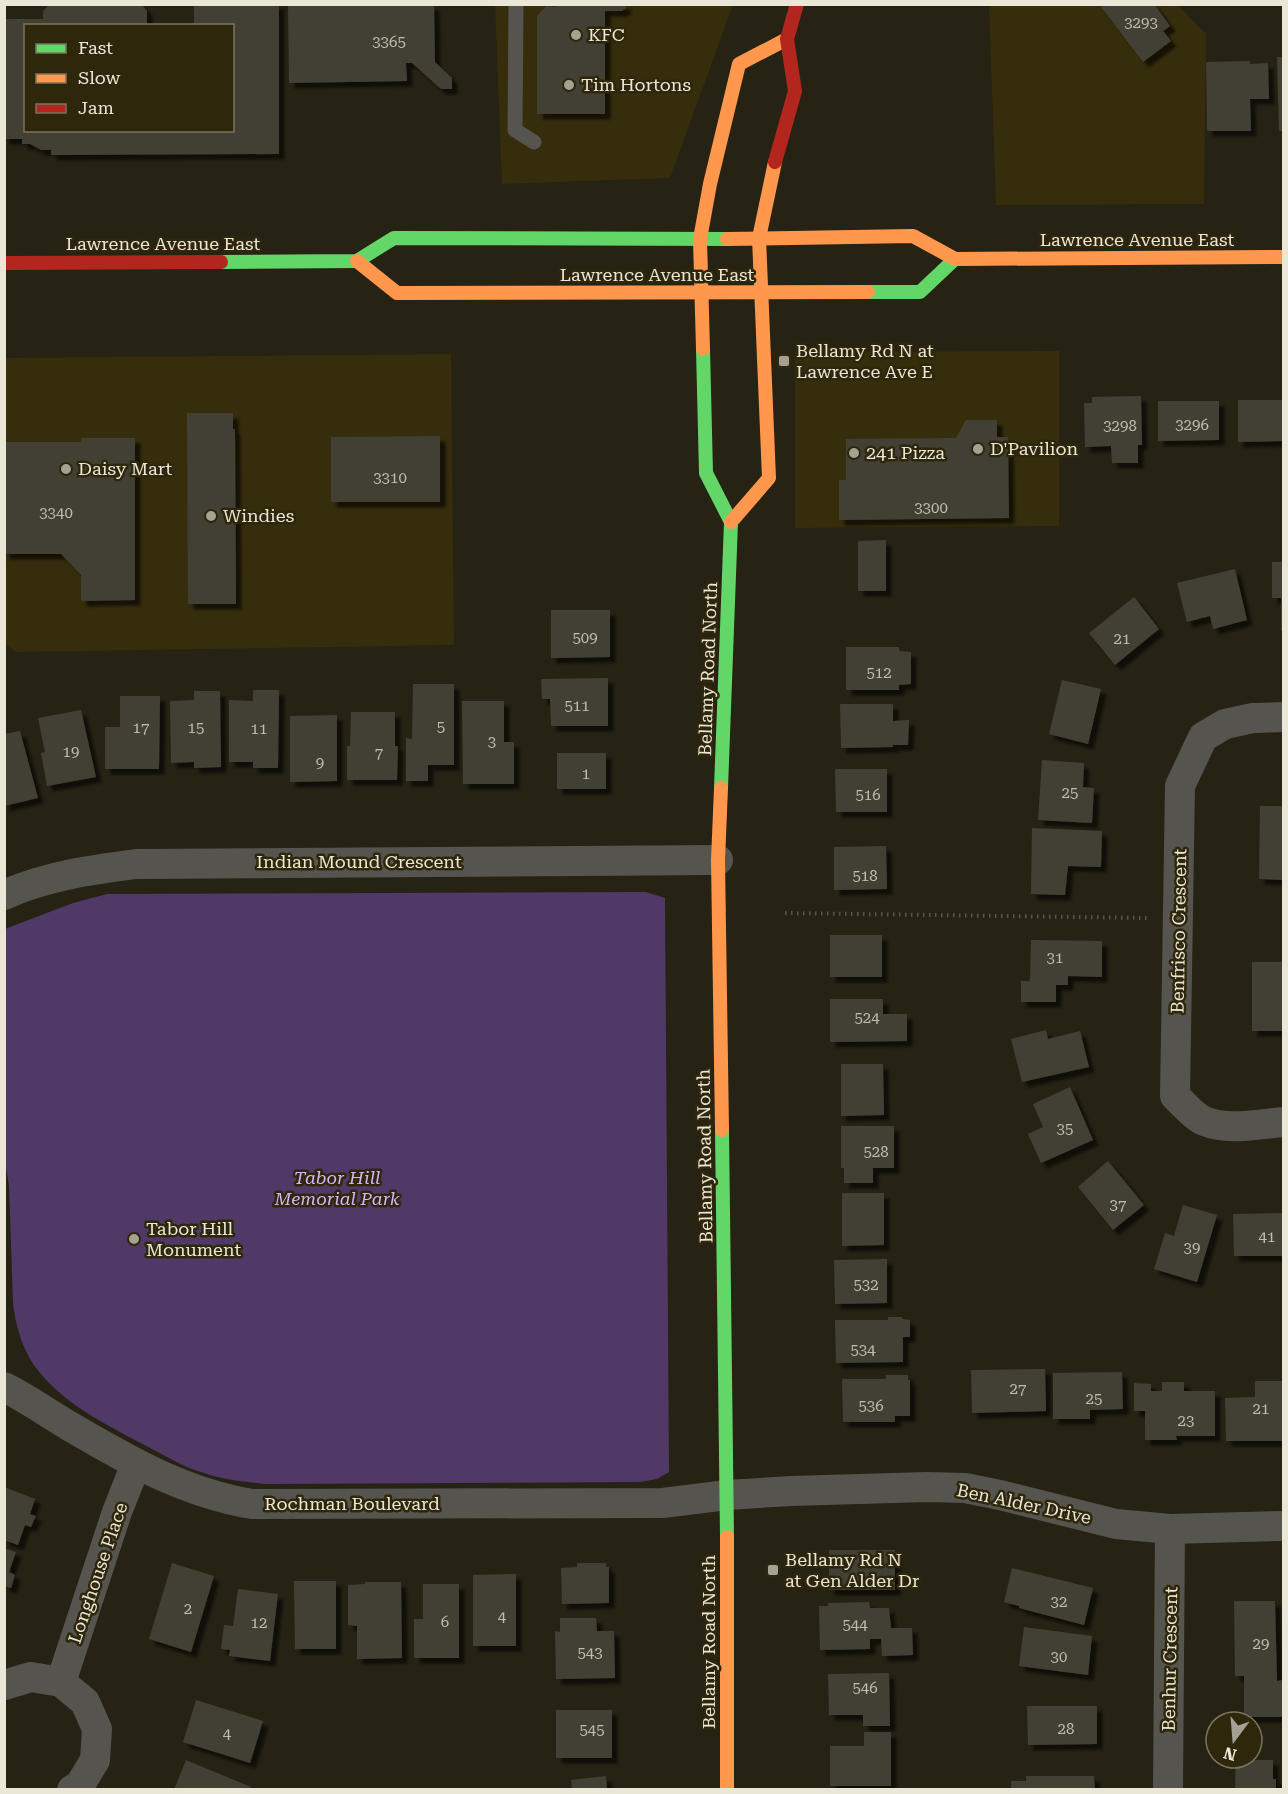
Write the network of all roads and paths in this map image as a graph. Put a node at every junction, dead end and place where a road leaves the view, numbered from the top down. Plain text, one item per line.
1 (516, 4) edge
2 (797, 4) edge
3 (787, 39) junction
4 (534, 142) dead end
5 (759, 238) junction
6 (700, 239) junction
7 (1284, 257) edge
8 (956, 259) junction
9 (357, 261) junction
10 (4, 263) edge
11 (762, 293) junction
12 (702, 294) junction
13 (731, 522) junction
14 (1284, 717) edge
15 (718, 860) junction
16 (4, 895) edge
17 (785, 913) dead end
18 (1180, 918) junction
19 (1284, 1122) edge
20 (4, 1387) edge
21 (136, 1464) junction
22 (728, 1495) junction
23 (1284, 1526) edge
24 (1170, 1529) junction
25 (62, 1682) junction
26 (4, 1685) edge
27 (72, 1790) edge
28 (727, 1790) edge
29 (1168, 1790) edge

1 - 4 lane
2 - 3 street
3 - 5 street
3 - 6 street, Bellamy Road North
5 - 6 street, Lawrence Avenue East
5 - 8 street, Lawrence Avenue East
5 - 11 street
6 - 9 street, Lawrence Avenue East
6 - 12 street, Bellamy Road North
7 - 8 street, Lawrence Avenue East
8 - 11 street, Lawrence Avenue East
9 - 10 street, Lawrence Avenue East
9 - 12 street, Lawrence Avenue East
11 - 12 street, Lawrence Avenue East
11 - 13 street
12 - 13 street, Bellamy Road North
13 - 15 street, Bellamy Road North
14 - 18 street, Benfrisco Crescent
15 - 16 street, Indian Mound Crescent
15 - 22 street, Bellamy Road North
17 - 18 path
18 - 19 street, Benfrisco Crescent
20 - 21 street, Rochman Boulevard
21 - 22 street, Rochman Boulevard
21 - 25 street, Longhouse Place
22 - 24 street, Ben Alder Drive
22 - 28 street, Bellamy Road North
23 - 24 street, Ben Alder Drive
24 - 29 street, Benhur Crescent
25 - 26 street
25 - 27 street

